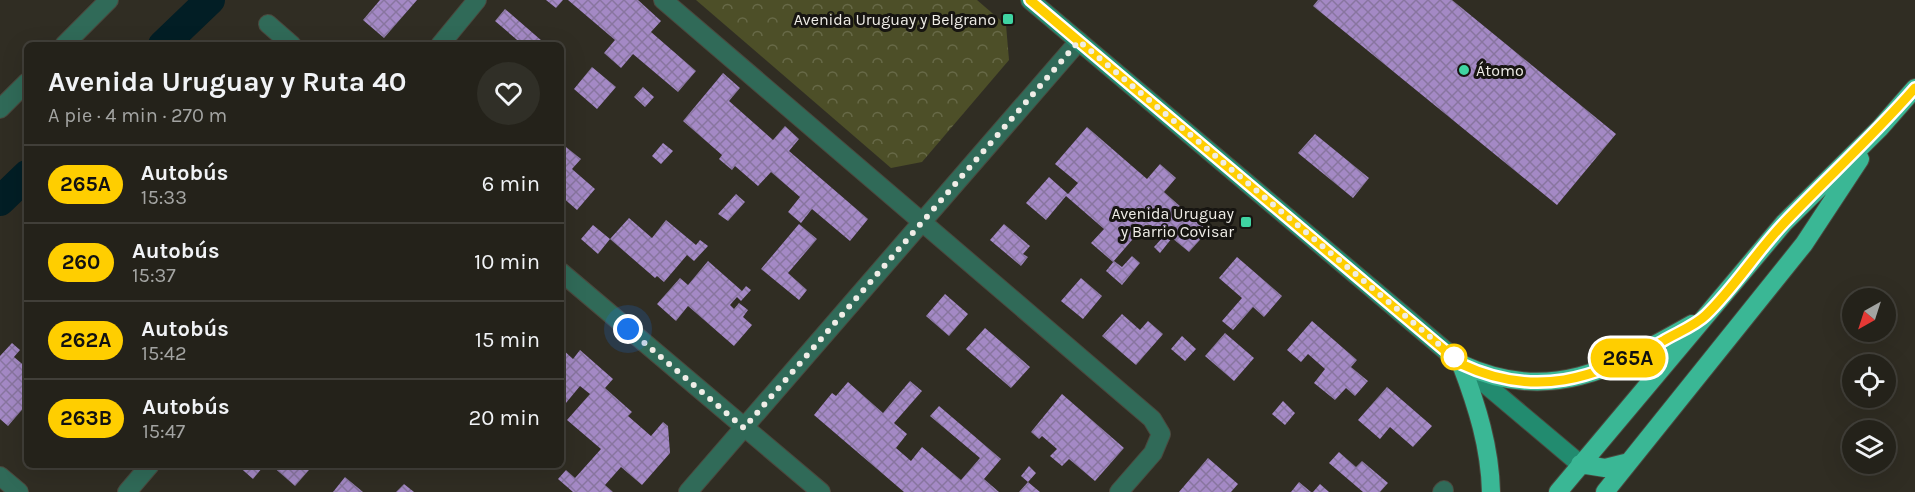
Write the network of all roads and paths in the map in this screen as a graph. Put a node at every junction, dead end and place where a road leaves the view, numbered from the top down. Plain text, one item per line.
1 (109, 0) edge
2 (477, 0) edge
3 (663, 0) edge
4 (1030, 0) edge
5 (268, 24) dead end
6 (1079, 41) junction
7 (67, 42) edge
8 (289, 42) edge
9 (442, 42) edge
10 (24, 85) edge
11 (1915, 88) edge
12 (0, 109) edge
13 (1880, 128) junction
14 (922, 222) junction
15 (564, 275) edge
16 (1704, 317) junction
17 (1461, 364) junction
18 (744, 428) junction
19 (1629, 462) junction
20 (1580, 464) junction
21 (147, 468) edge
22 (127, 492) edge
23 (688, 492) edge
24 (820, 492) edge
25 (1119, 492) edge
26 (1491, 492) edge
27 (1558, 492) edge
28 (1575, 492) edge
29 (1605, 492) edge

1 - 7 street
2 - 9 street
3 - 14 street
4 - 6 main road
5 - 8 street
6 - 14 street
6 - 17 main road
10 - 12 street
11 - 13 highway
13 - 16 highway
13 - 19 highway
14 - 18 street
14 - 25 street
15 - 18 street
16 - 17 highway
16 - 20 highway
17 - 20 main road
17 - 26 highway
18 - 23 street
18 - 24 street
19 - 20 highway
19 - 29 highway
20 - 27 highway
20 - 28 highway
21 - 22 street

